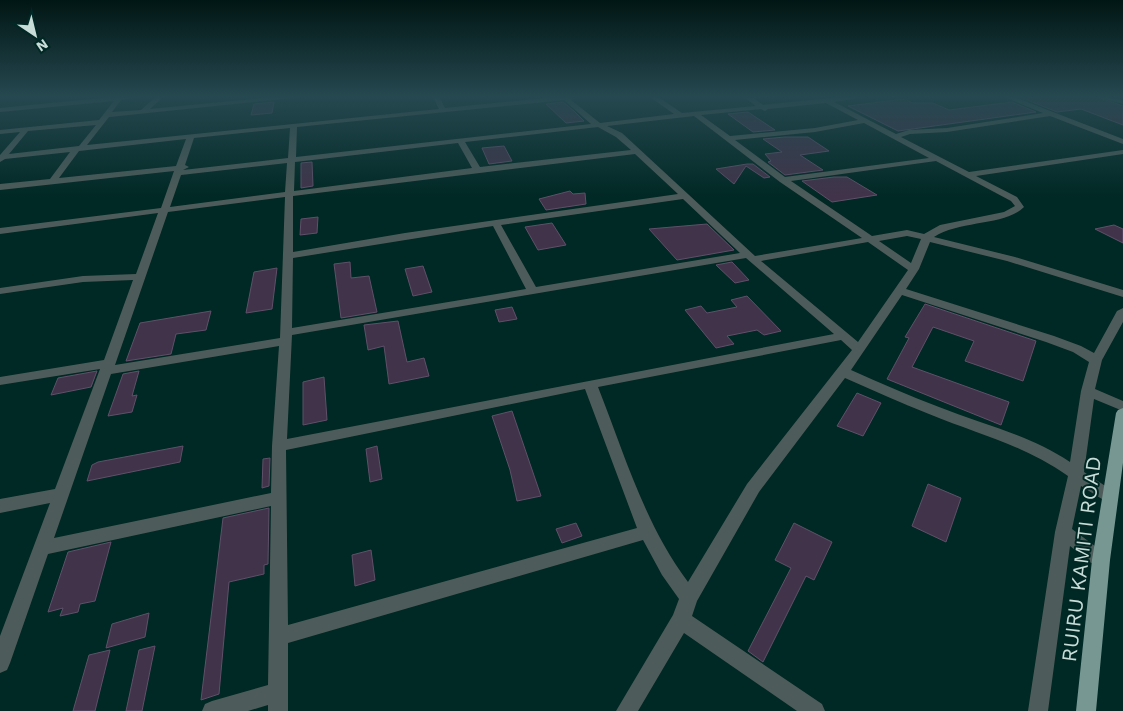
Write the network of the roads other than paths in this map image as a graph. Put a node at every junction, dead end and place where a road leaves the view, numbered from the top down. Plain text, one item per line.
1 (16, 130) edge
2 (25, 130) edge
3 (93, 130) edge
4 (251, 130) edge
5 (294, 130) edge
6 (561, 130) edge
7 (609, 130) edge
8 (715, 130) edge
9 (813, 130) edge
10 (881, 130) edge
11 (944, 130) edge
12 (1092, 130) edge
13 (0, 132) edge
14 (191, 136) junction
15 (894, 137) junction
16 (726, 139) junction
17 (461, 141) junction
18 (1123, 142) edge
19 (78, 149) junction
20 (637, 152) junction
21 (1123, 152) edge
22 (292, 158) junction
23 (1, 159) edge
24 (937, 159) junction
25 (178, 170) junction
26 (477, 170) junction
27 (967, 175) junction
28 (783, 180) junction
29 (53, 181) junction
30 (0, 188) edge
31 (289, 194) junction
32 (685, 196) junction
33 (167, 208) junction
34 (496, 224) junction
35 (0, 231) edge
36 (927, 237) junction
37 (870, 238) junction
38 (288, 256) junction
39 (751, 257) junction
40 (914, 269) junction
41 (139, 277) junction
42 (0, 291) edge
43 (532, 291) junction
44 (900, 291) junction
45 (1123, 294) edge
46 (1123, 311) edge
47 (844, 336) junction
48 (285, 337) junction
49 (859, 349) junction
50 (1096, 360) junction
51 (108, 367) junction
52 (843, 372) junction
53 (0, 382) edge
54 (590, 384) junction
55 (1088, 391) junction
56 (1123, 406) edge
57 (1123, 414) edge
58 (279, 446) junction
59 (1076, 474) junction
60 (62, 494) junction
61 (280, 498) junction
62 (1110, 498) junction
63 (0, 506) edge
64 (647, 532) junction
65 (1063, 532) junction
66 (42, 548) junction
67 (1101, 560) junction
68 (689, 598) junction
69 (681, 620) junction
70 (280, 636) junction
71 (0, 663) edge
72 (278, 702) edge
73 (212, 711) edge
74 (626, 711) edge
75 (815, 711) edge
76 (1038, 711) edge
77 (1086, 711) edge

1 - 13 street
2 - 23 street
3 - 19 street
4 - 14 street
5 - 22 street
6 - 17 street
7 - 20 street
8 - 16 street
9 - 16 street
10 - 15 street
11 - 15 street
12 - 18 street
14 - 19 street
14 - 25 street
15 - 24 street
16 - 28 street
17 - 22 street
17 - 26 street
19 - 23 street
19 - 29 street
20 - 26 street
20 - 32 street
21 - 27 street
22 - 25 street
22 - 31 street
24 - 27 street
24 - 28 street
25 - 29 street
25 - 33 street
26 - 31 street
27 - 36 street
28 - 37 street
29 - 30 street
31 - 33 street
31 - 38 street
32 - 34 street
32 - 39 street
33 - 35 street
33 - 41 street
34 - 38 street
34 - 43 street
36 - 37 street
36 - 40 street
36 - 45 street
37 - 39 street
37 - 40 street
38 - 48 street
39 - 43 street
39 - 47 street
40 - 44 street
41 - 42 street
41 - 51 street
43 - 48 street
44 - 49 street
44 - 50 street
46 - 50 street
47 - 49 street
47 - 54 street
48 - 51 street
48 - 58 street
49 - 52 street
50 - 55 street
51 - 53 street
51 - 60 street
52 - 59 street
52 - 68 street
54 - 58 street
54 - 64 street
55 - 56 street
55 - 59 street
57 - 62 main road, RUIRU KAMITI ROAD
58 - 61 street
59 - 62 street
59 - 65 street
60 - 63 street
60 - 66 street
61 - 66 street
61 - 70 street
62 - 67 main road, RUIRU KAMITI ROAD
64 - 68 street
64 - 70 street
65 - 67 street
65 - 76 street
66 - 71 street
67 - 77 main road, RUIRU KAMITI ROAD
68 - 69 street
69 - 74 street
69 - 75 street
70 - 72 street
72 - 73 street

